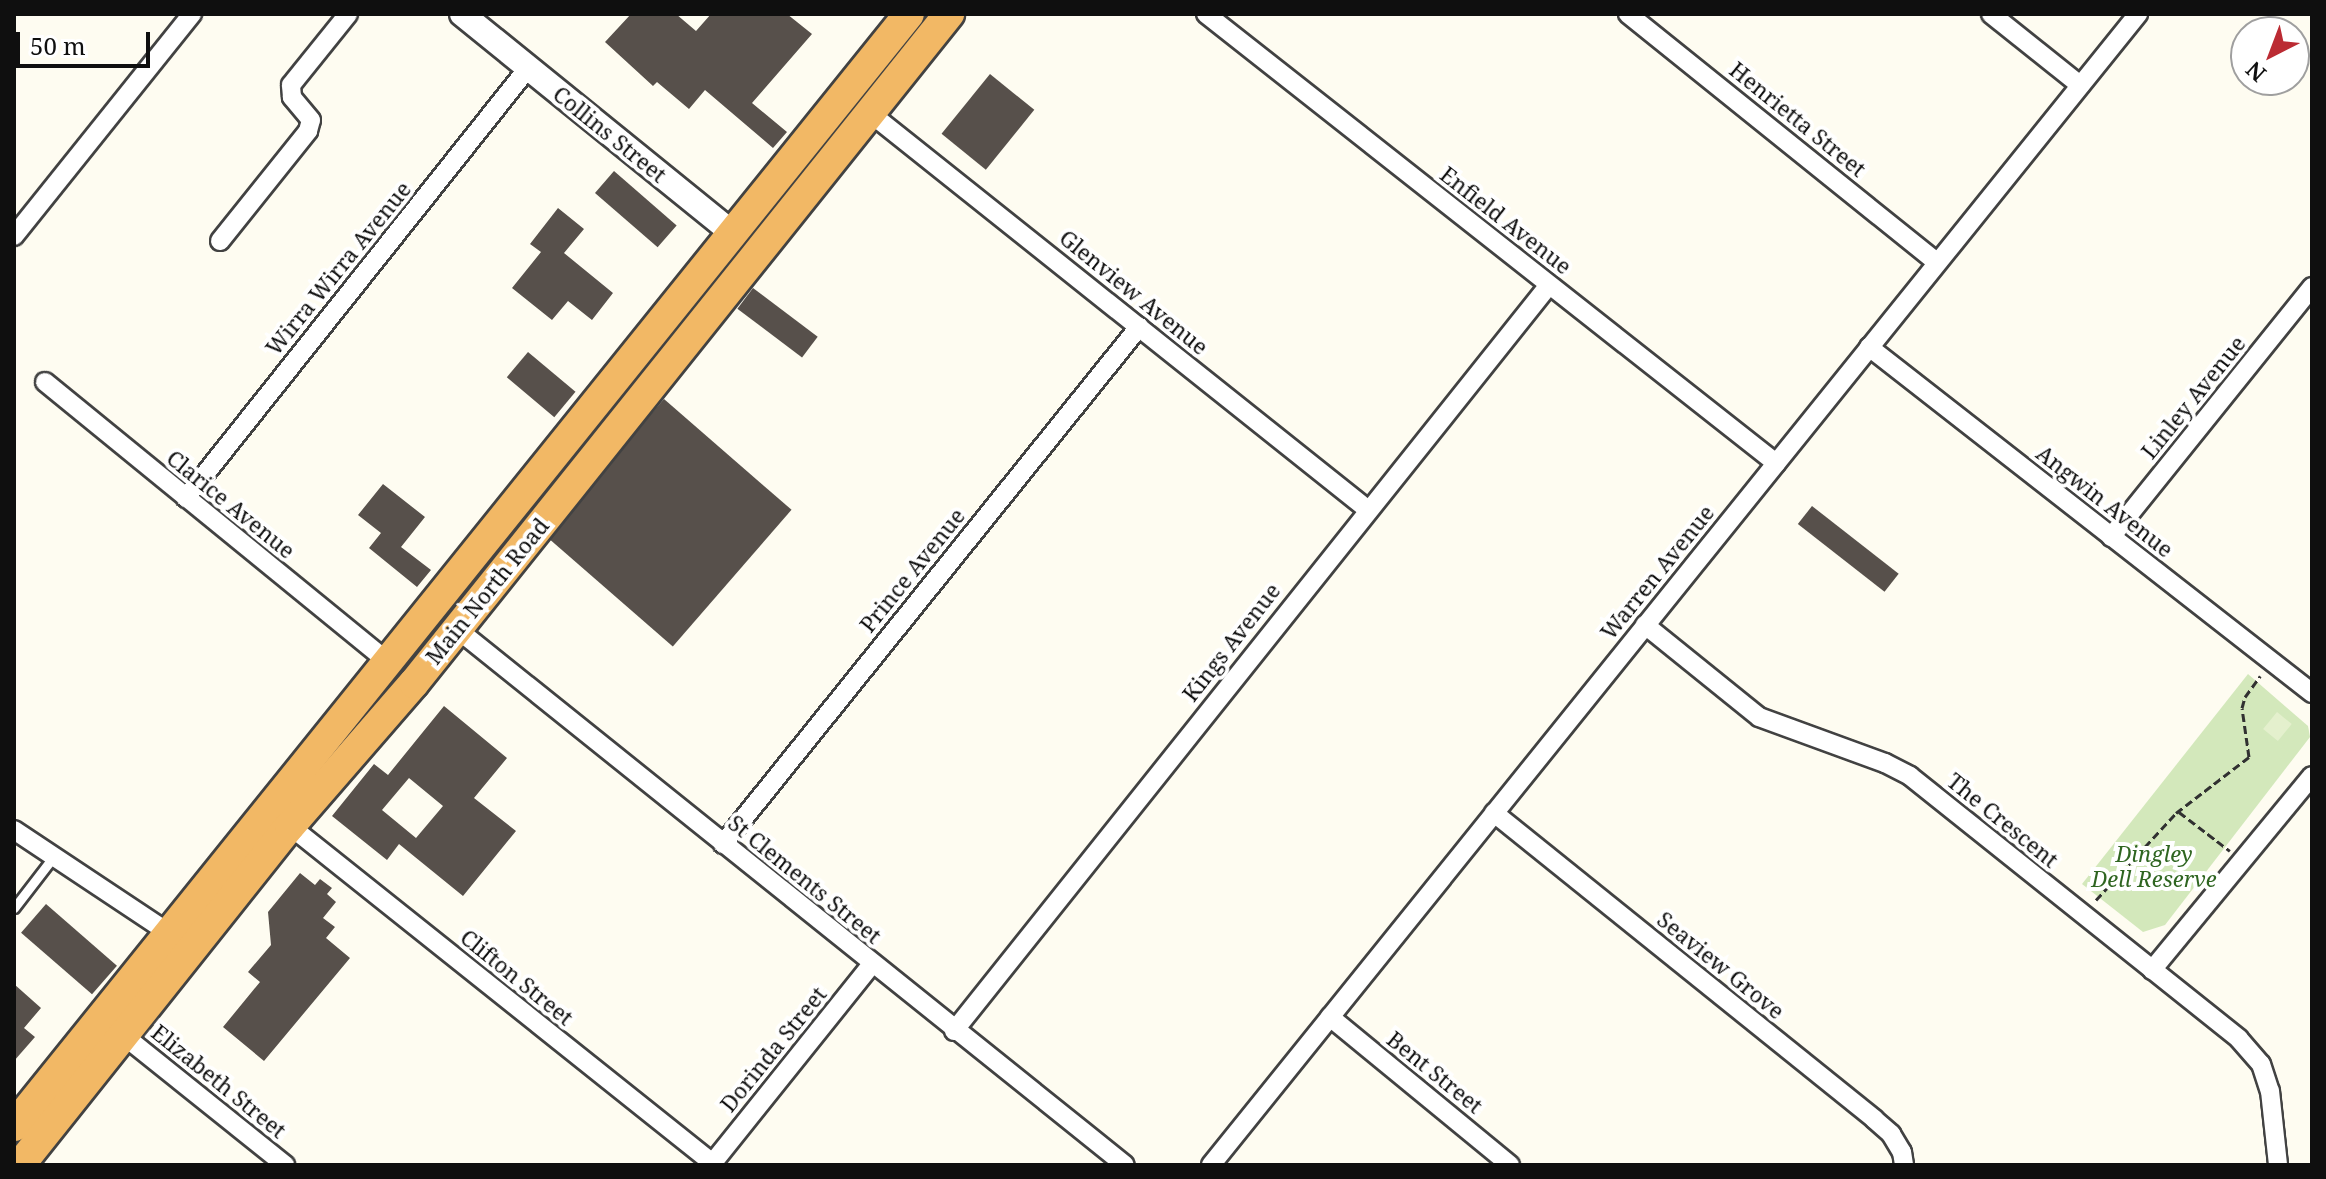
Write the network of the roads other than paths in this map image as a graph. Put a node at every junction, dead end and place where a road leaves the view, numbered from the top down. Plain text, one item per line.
1 (192, 14) edge
2 (348, 14) edge
3 (462, 14) edge
4 (909, 14) edge
5 (949, 14) edge
6 (1206, 14) edge
7 (1628, 14) edge
8 (1991, 14) edge
9 (2138, 14) edge
10 (528, 68) junction
11 (2080, 85) junction
12 (845, 92) junction
13 (870, 113) junction
14 (731, 232) junction
15 (14, 236) edge
16 (220, 241) dead end
17 (757, 254) junction
18 (1937, 262) junction
19 (1549, 285) junction
20 (2312, 287) edge
21 (1139, 327) junction
22 (1869, 347) junction
23 (45, 382) dead end
24 (1776, 463) junction
25 (186, 498) junction
26 (1367, 509) junction
27 (2111, 537) junction
28 (1645, 625) junction
29 (457, 629) junction
30 (387, 661) junction
31 (414, 683) junction
32 (2312, 692) edge
33 (2312, 776) edge
34 (1494, 813) junction
35 (279, 817) junction
36 (14, 830) edge
37 (723, 844) junction
38 (54, 856) junction
39 (14, 908) edge
40 (169, 933) junction
41 (872, 964) junction
42 (2152, 970) junction
43 (1330, 1017) junction
44 (954, 1031) junction
45 (123, 1035) junction
46 (14, 1126) edge
47 (712, 1164) edge
48 (1213, 1164) edge
49 (20, 1165) edge
50 (285, 1165) edge
51 (1125, 1165) edge
52 (1510, 1165) edge
53 (1904, 1165) edge
54 (2278, 1165) edge

1 - 15 street
2 - 16 street
3 - 10 street, Collins Street
4 - 12 highway, Main North Road
5 - 13 highway, Main North Road
6 - 19 street, Enfield Avenue
7 - 18 street, Henrietta Street
8 - 11 street
9 - 11 street, Warren Avenue
10 - 14 street, Collins Street
10 - 25 street, Wirra Wirra Avenue
11 - 18 street, Warren Avenue
12 - 13 highway
12 - 14 highway, Main North Road
13 - 17 highway, Main North Road
13 - 21 street, Glenview Avenue
14 - 17 highway, Collins Street
14 - 30 highway, Main North Road
17 - 29 highway, Main North Road
18 - 22 street, Warren Avenue
19 - 24 street, Enfield Avenue
19 - 26 street, Kings Avenue
20 - 27 street, Linley Avenue
21 - 26 street, Glenview Avenue
21 - 37 street, Prince Avenue
22 - 24 street, Warren Avenue
22 - 27 street, Angwin Avenue
23 - 25 street, Clarice Avenue
24 - 28 street, Warren Avenue
25 - 30 street, Clarice Avenue
26 - 44 street, Kings Avenue
27 - 32 street, Angwin Avenue
28 - 34 street, Warren Avenue
28 - 42 street, The Crescent
29 - 31 highway, Main North Road
29 - 37 street, St Clements Street
30 - 31 highway
30 - 35 highway, Main North Road
31 - 35 highway, Main North Road
33 - 42 street
34 - 43 street, Warren Avenue
34 - 53 street, Seaview Grove
35 - 40 highway, Main North Road
35 - 45 highway, Main North Road
35 - 47 street, Clifton Street
36 - 38 street
37 - 41 street, St Clements Street
38 - 39 lane
38 - 40 street
40 - 46 highway, Main North Road
41 - 44 street, St Clements Street
41 - 47 street, Dorinda Street
42 - 54 street, The Crescent
43 - 48 street, Warren Avenue
43 - 52 street, Bent Street
44 - 51 street, St Clements Street
45 - 49 highway, Main North Road
45 - 50 street, Elizabeth Street

